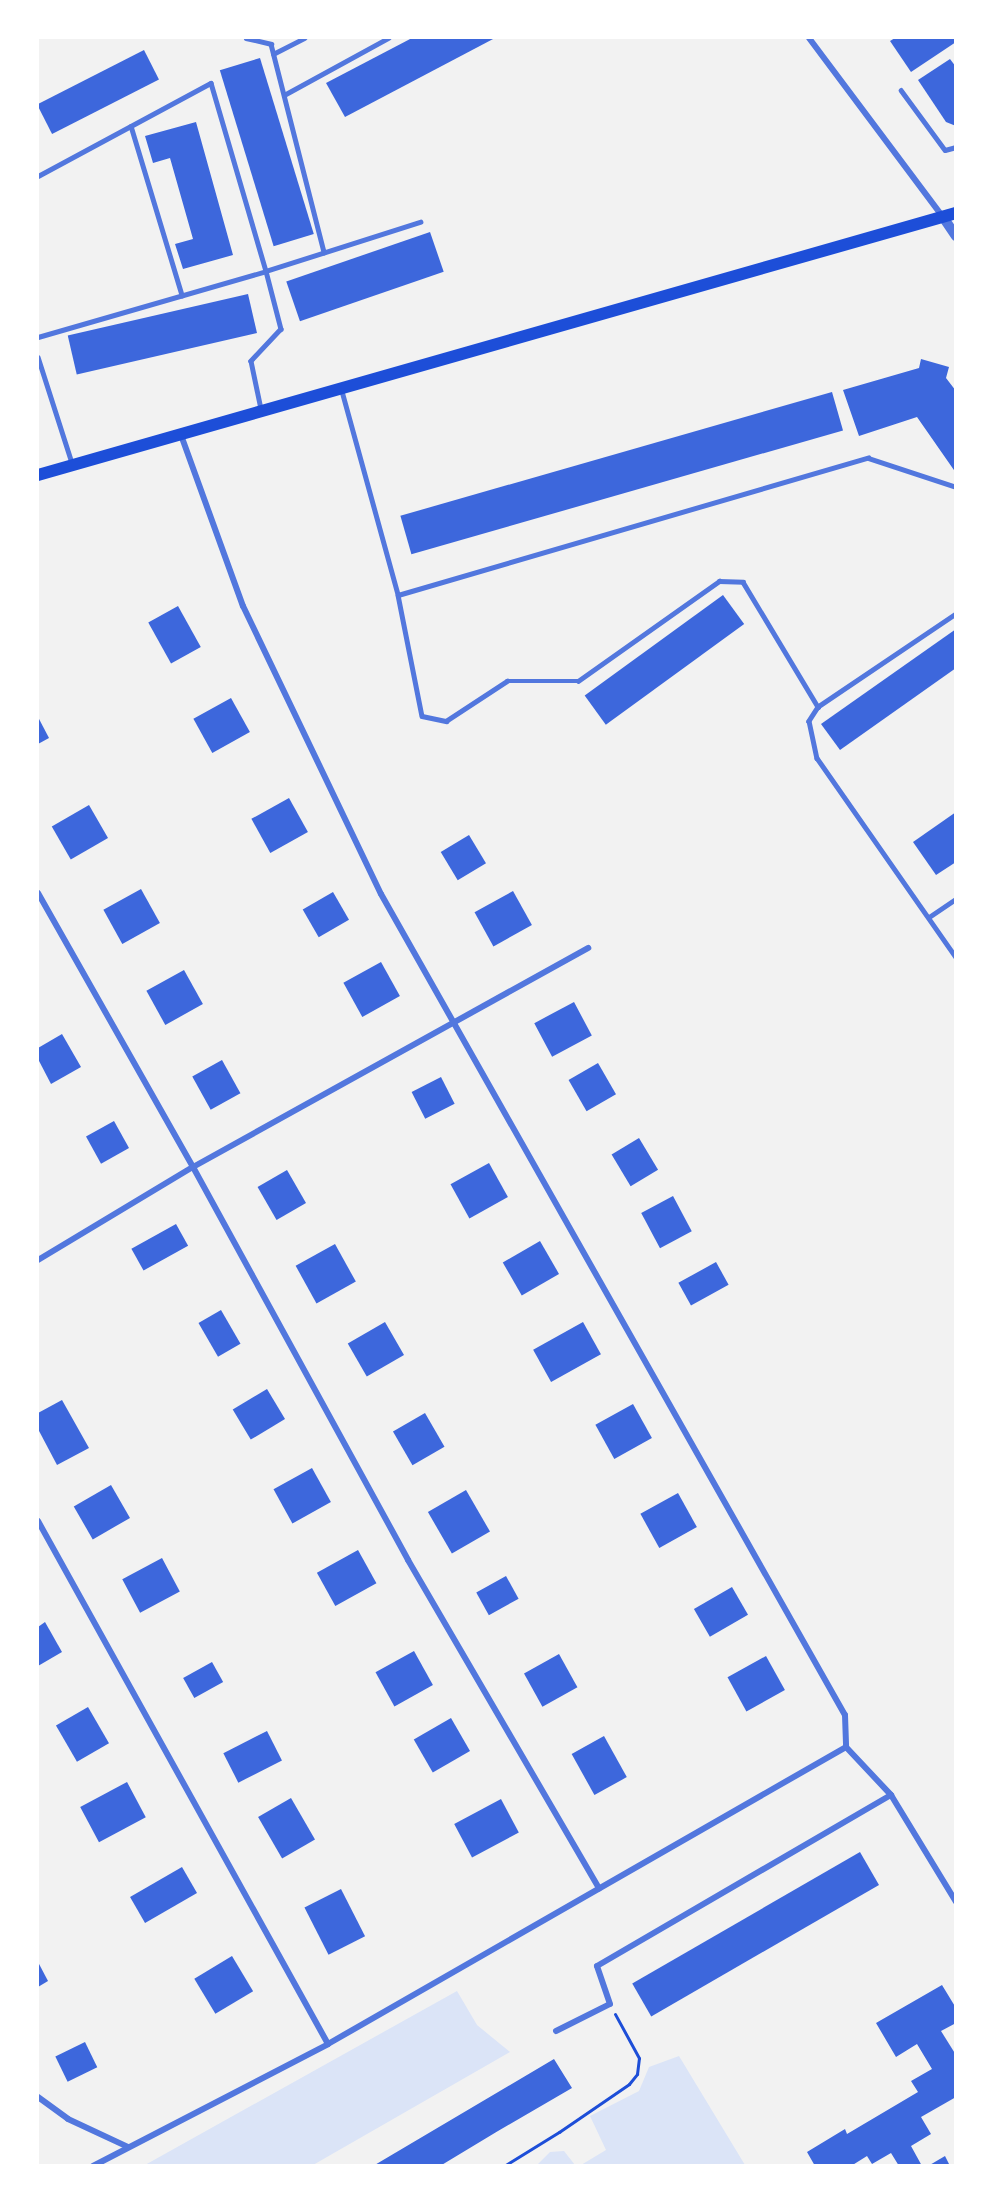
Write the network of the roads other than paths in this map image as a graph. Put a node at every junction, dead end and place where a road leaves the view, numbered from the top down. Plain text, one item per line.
1 (246, 38) edge
2 (304, 38) edge
3 (388, 38) edge
4 (809, 38) edge
5 (273, 54) junction
6 (901, 90) dead end
7 (284, 94) junction
8 (131, 126) junction
9 (956, 147) edge
10 (38, 176) edge
11 (956, 213) edge
12 (942, 217) junction
13 (420, 222) dead end
14 (956, 236) edge
15 (324, 252) junction
16 (266, 271) junction
17 (182, 295) junction
18 (38, 337) edge
19 (38, 357) edge
20 (341, 388) junction
21 (261, 411) junction
22 (181, 435) junction
23 (73, 465) junction
24 (38, 475) edge
25 (956, 487) edge
26 (398, 595) junction
27 (956, 614) edge
28 (818, 707) junction
29 (38, 893) edge
30 (956, 899) edge
31 (929, 917) junction
32 (588, 948) dead end
33 (956, 957) edge
34 (453, 1021) junction
35 (193, 1167) junction
36 (38, 1260) edge
37 (38, 1521) edge
38 (846, 1747) junction
39 (891, 1796) junction
40 (599, 1888) junction
41 (956, 1902) edge
42 (556, 2031) dead end
43 (328, 2044) junction
44 (38, 2097) edge
45 (128, 2147) junction
46 (108, 2158) junction
47 (93, 2166) edge
48 (112, 2166) edge

1 - 5 lane
2 - 5 lane
3 - 7 lane
4 - 12 street
5 - 7 lane
6 - 9 lane
7 - 15 lane
8 - 10 lane
8 - 16 lane
8 - 17 lane
11 - 12 main road
12 - 14 street
12 - 20 main road
13 - 15 lane
15 - 16 lane
16 - 17 lane
16 - 21 lane
17 - 18 lane
19 - 23 lane
20 - 21 main road
20 - 26 lane
21 - 22 main road
22 - 23 main road
22 - 34 street
23 - 24 main road
25 - 26 lane
26 - 28 lane
27 - 28 lane
28 - 31 lane
29 - 35 street
30 - 31 lane
31 - 33 lane
32 - 34 street
34 - 35 street
34 - 38 street
35 - 36 street
35 - 40 street
37 - 43 street
38 - 39 street
38 - 40 street
39 - 41 street
39 - 42 street
40 - 43 street
43 - 45 street
44 - 45 street
45 - 46 street
46 - 47 street
46 - 48 lane

